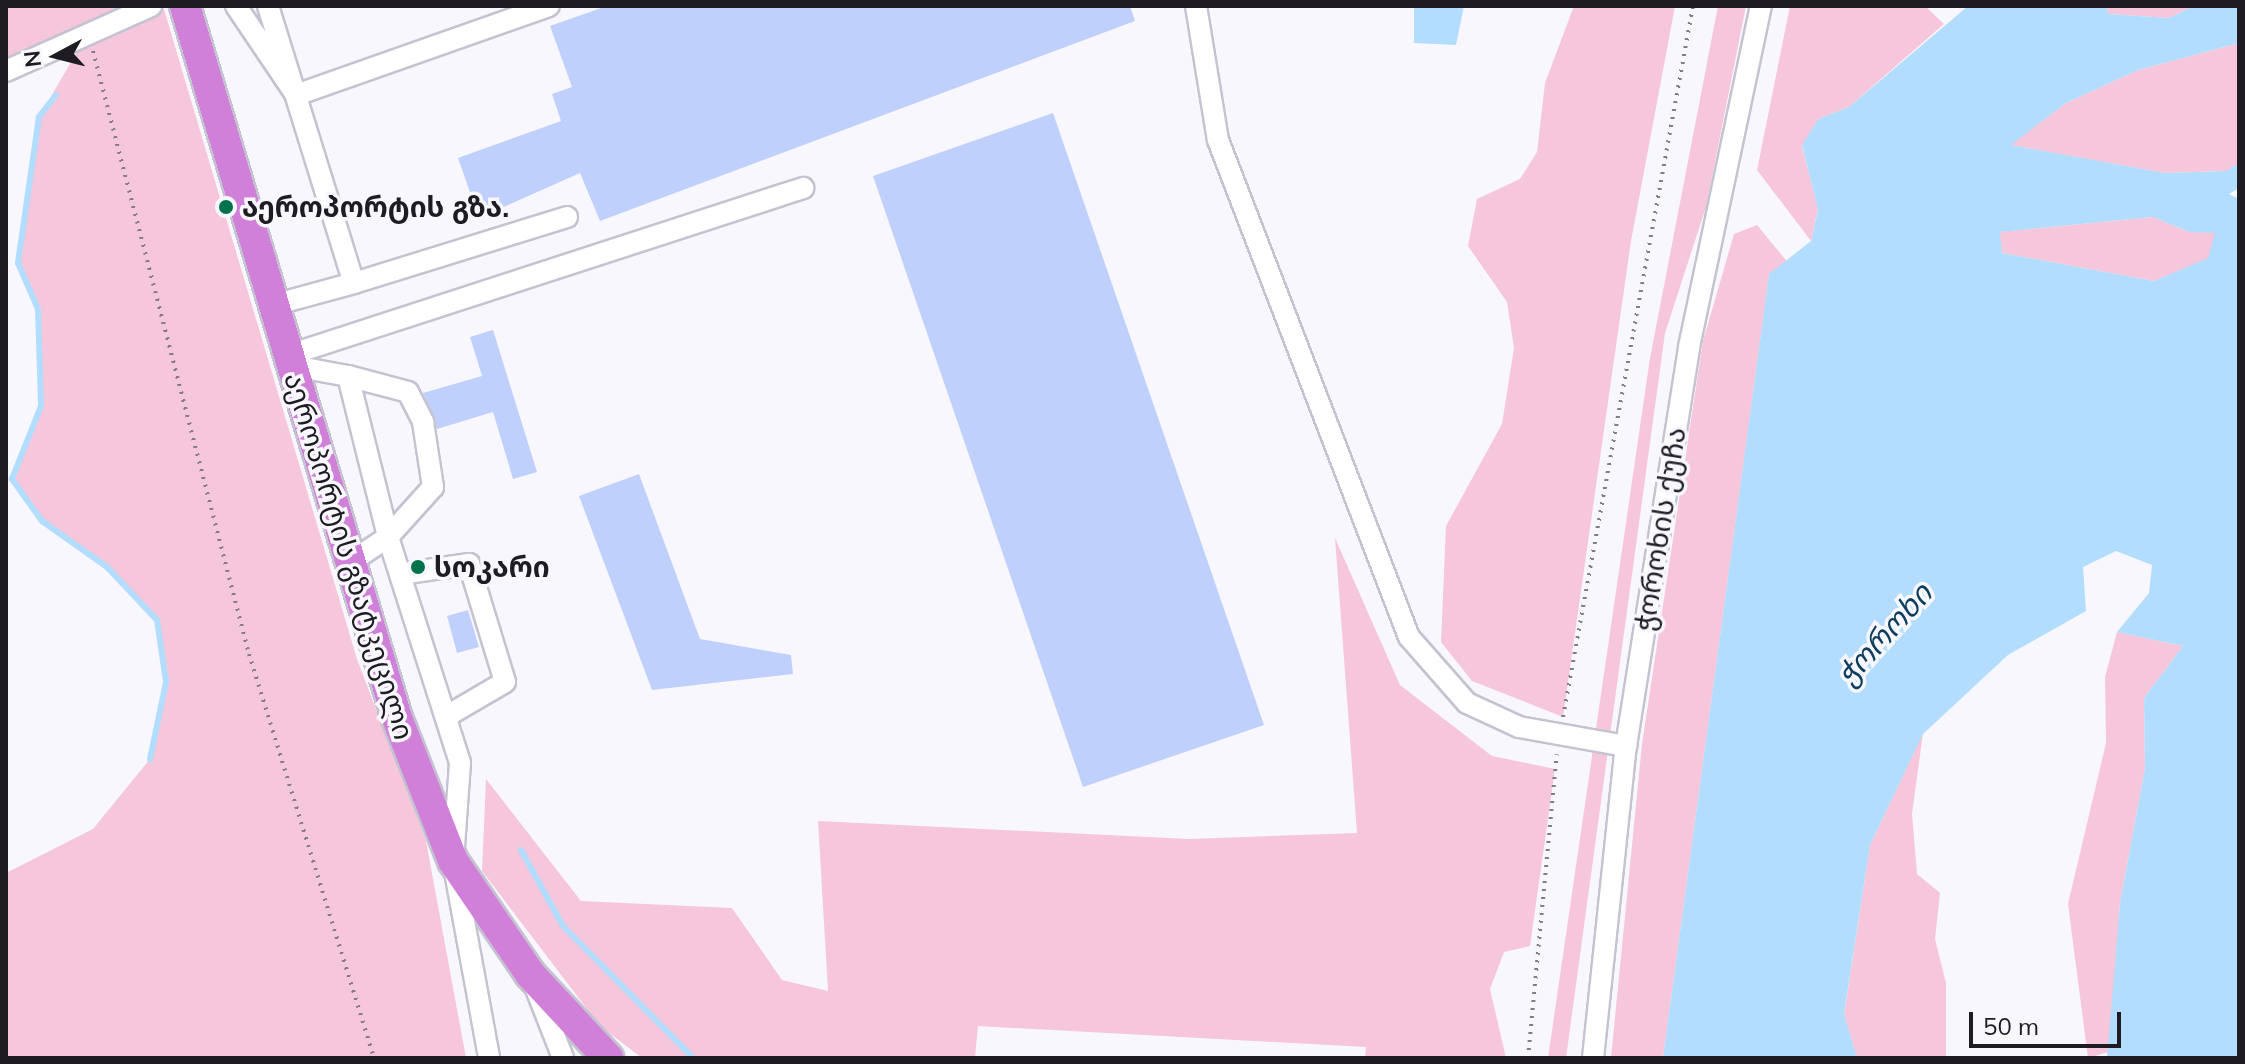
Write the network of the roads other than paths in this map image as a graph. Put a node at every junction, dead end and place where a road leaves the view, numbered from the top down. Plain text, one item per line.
1 (151, 6) edge
2 (185, 6) edge
3 (236, 6) edge
4 (268, 6) edge
5 (549, 6) edge
6 (1196, 6) edge
7 (1761, 6) edge
8 (6, 71) edge
9 (296, 95) junction
10 (803, 188) dead end
11 (567, 217) dead end
12 (354, 283) junction
13 (270, 306) junction
14 (287, 360) junction
15 (348, 376) junction
16 (388, 537) junction
17 (349, 563) junction
18 (400, 574) junction
19 (445, 717) junction
20 (1626, 746) junction
21 (453, 861) junction
22 (530, 974) junction
23 (489, 1058) edge
24 (563, 1058) edge
25 (608, 1058) edge
26 (1593, 1058) edge

1 - 8 street
2 - 13 highway, აეროპორტის გზატკეცილი
3 - 9 street
4 - 9 street
5 - 9 street
6 - 20 street
7 - 20 street, ჭოროხის ქუჩა
9 - 12 street
10 - 14 street
11 - 12 street
12 - 13 street
13 - 14 highway, აეროპორტის გზატკეცილი
14 - 15 street
14 - 17 highway, აეროპორტის გზატკეცილი
15 - 16 street
15 - 16 street
16 - 17 street
16 - 18 street
17 - 21 highway, აეროპორტის გზატკეცილი
18 - 19 street
18 - 19 street
19 - 21 street
20 - 26 street, ჭოროხის ქუჩა
21 - 22 highway, აეროპორტის გზატკეცილი
21 - 23 street
22 - 24 street
22 - 25 highway, აეროპორტის გზატკეცილი

